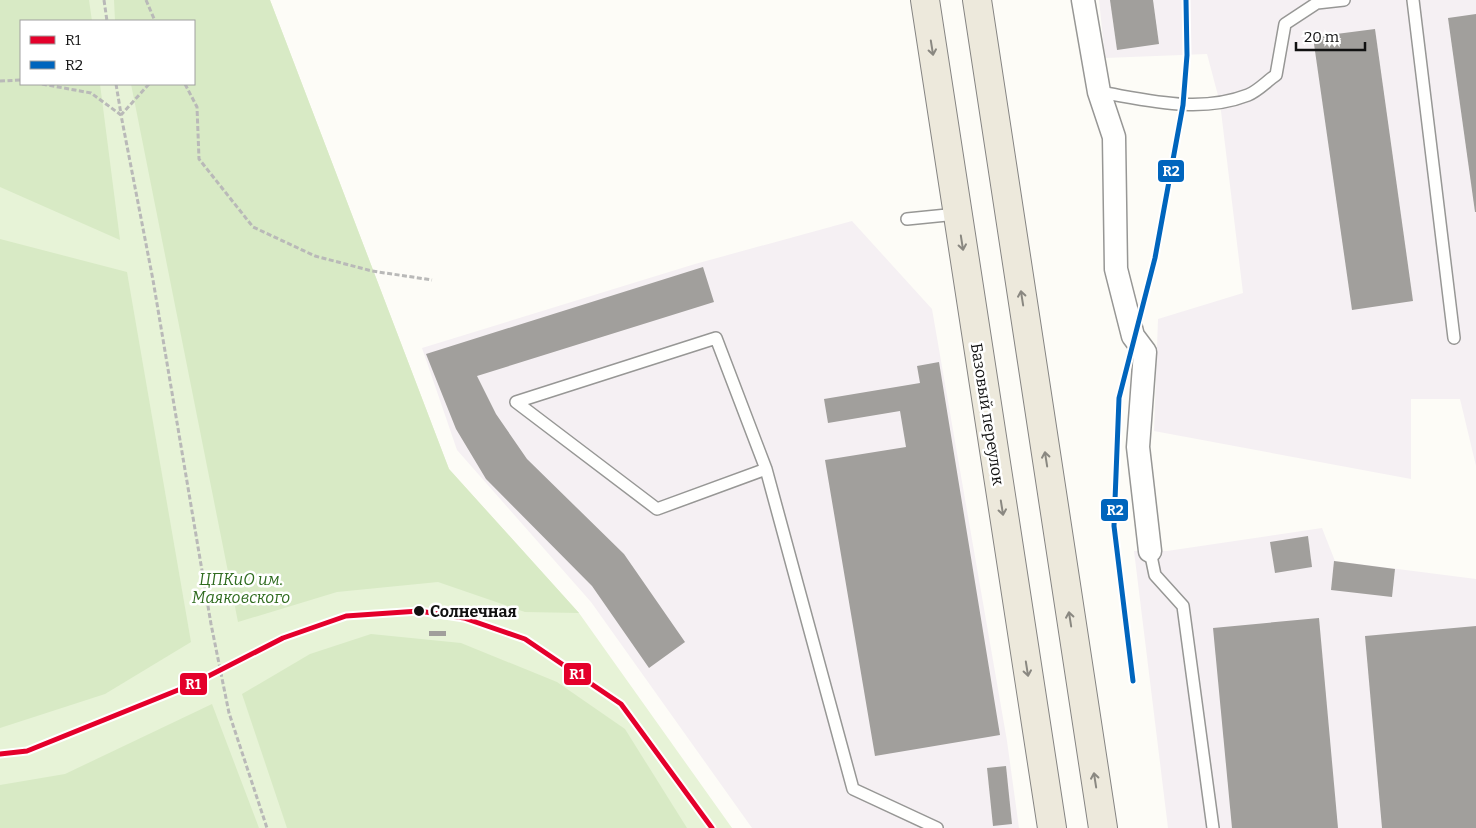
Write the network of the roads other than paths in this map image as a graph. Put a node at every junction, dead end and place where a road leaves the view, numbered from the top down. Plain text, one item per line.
1 (925, 0) edge
2 (977, 0) edge
3 (1083, 0) edge
4 (1344, 0) edge
5 (1413, 0) edge
6 (1099, 92) junction
7 (957, 214) junction
8 (907, 219) dead end
9 (1454, 338) dead end
10 (766, 469) junction
11 (1150, 551) joint
12 (937, 828) edge
13 (1052, 828) edge
14 (1103, 828) edge
15 (1213, 828) edge

1 -> 7 main road, Базовый переулок
14 -> 2 main road
3 - 6 street
4 - 6 lane
5 - 9 lane
6 - 11 street
7 - 8 lane
7 -> 13 main road, Базовый переулок
10 - 10 lane
10 - 12 lane
11 - 15 lane

